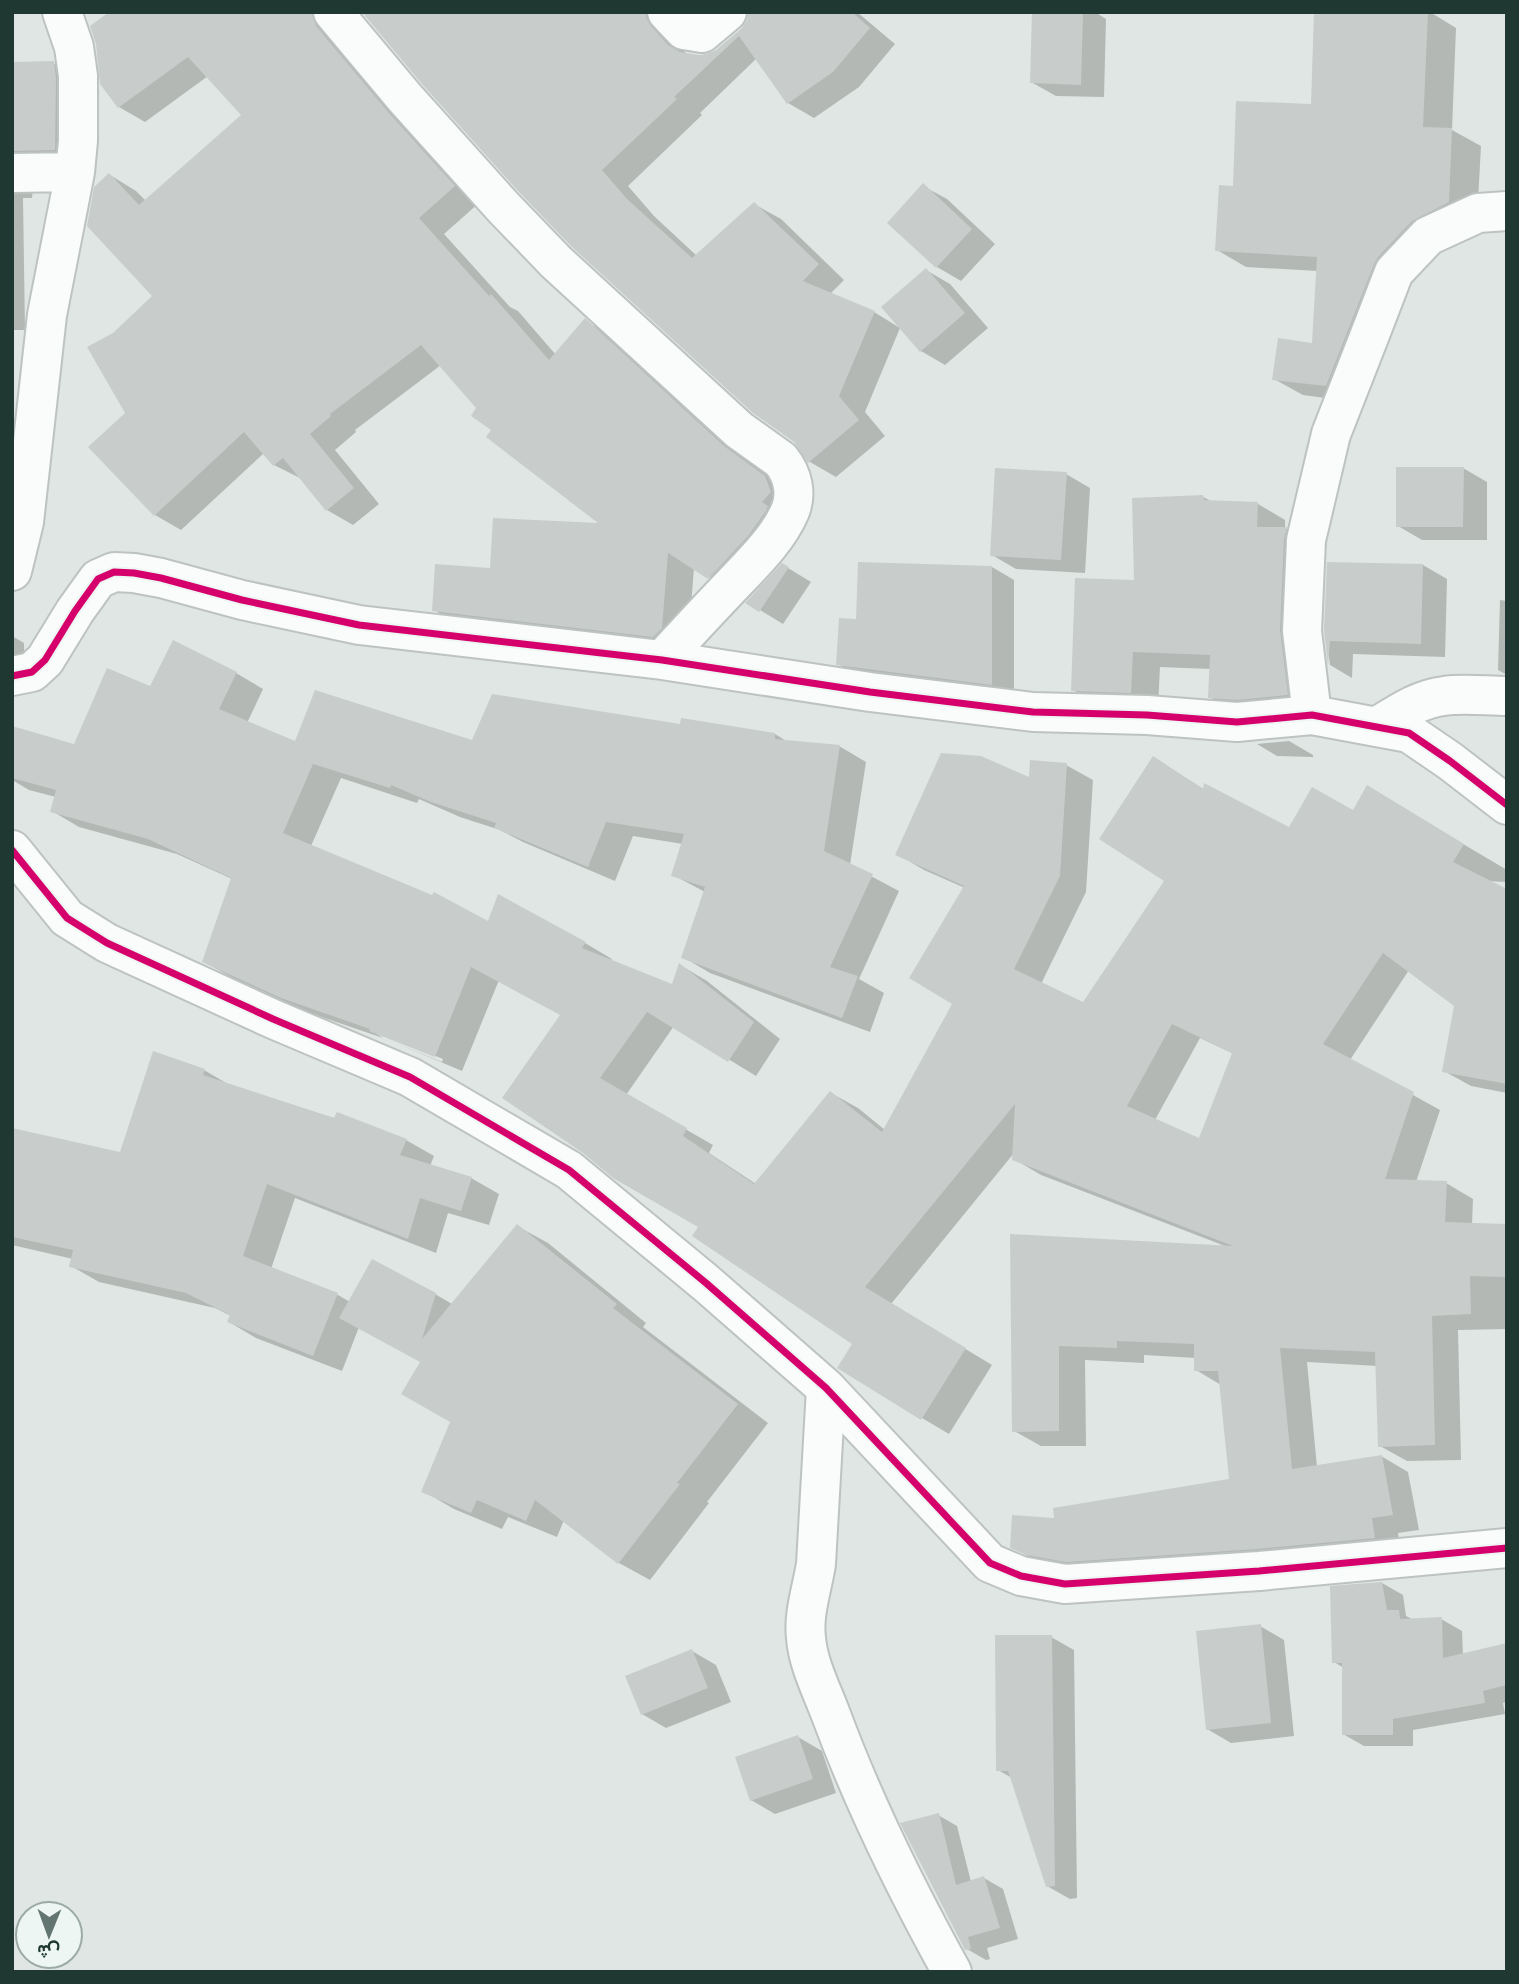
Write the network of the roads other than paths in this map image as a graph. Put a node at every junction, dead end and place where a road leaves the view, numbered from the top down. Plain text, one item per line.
1 (62, 12) edge
2 (333, 12) edge
3 (667, 12) edge
4 (727, 12) edge
5 (75, 172) junction
6 (12, 173) edge
7 (1507, 211) edge
8 (12, 571) edge
9 (662, 660) junction
10 (12, 676) edge
11 (1507, 696) edge
12 (1312, 715) junction
13 (1378, 726) junction
14 (1507, 805) edge
15 (12, 850) edge
16 (826, 1388) junction
17 (1507, 1548) edge
18 (952, 1972) edge

1 - 5 street
2 - 9 street
3 - 4 street
5 - 6 street
5 - 8 street
7 - 12 street
9 - 10 street
9 - 12 street
11 - 13 street
12 - 13 street
13 - 14 street
15 - 16 street
16 - 17 street
16 - 18 street

